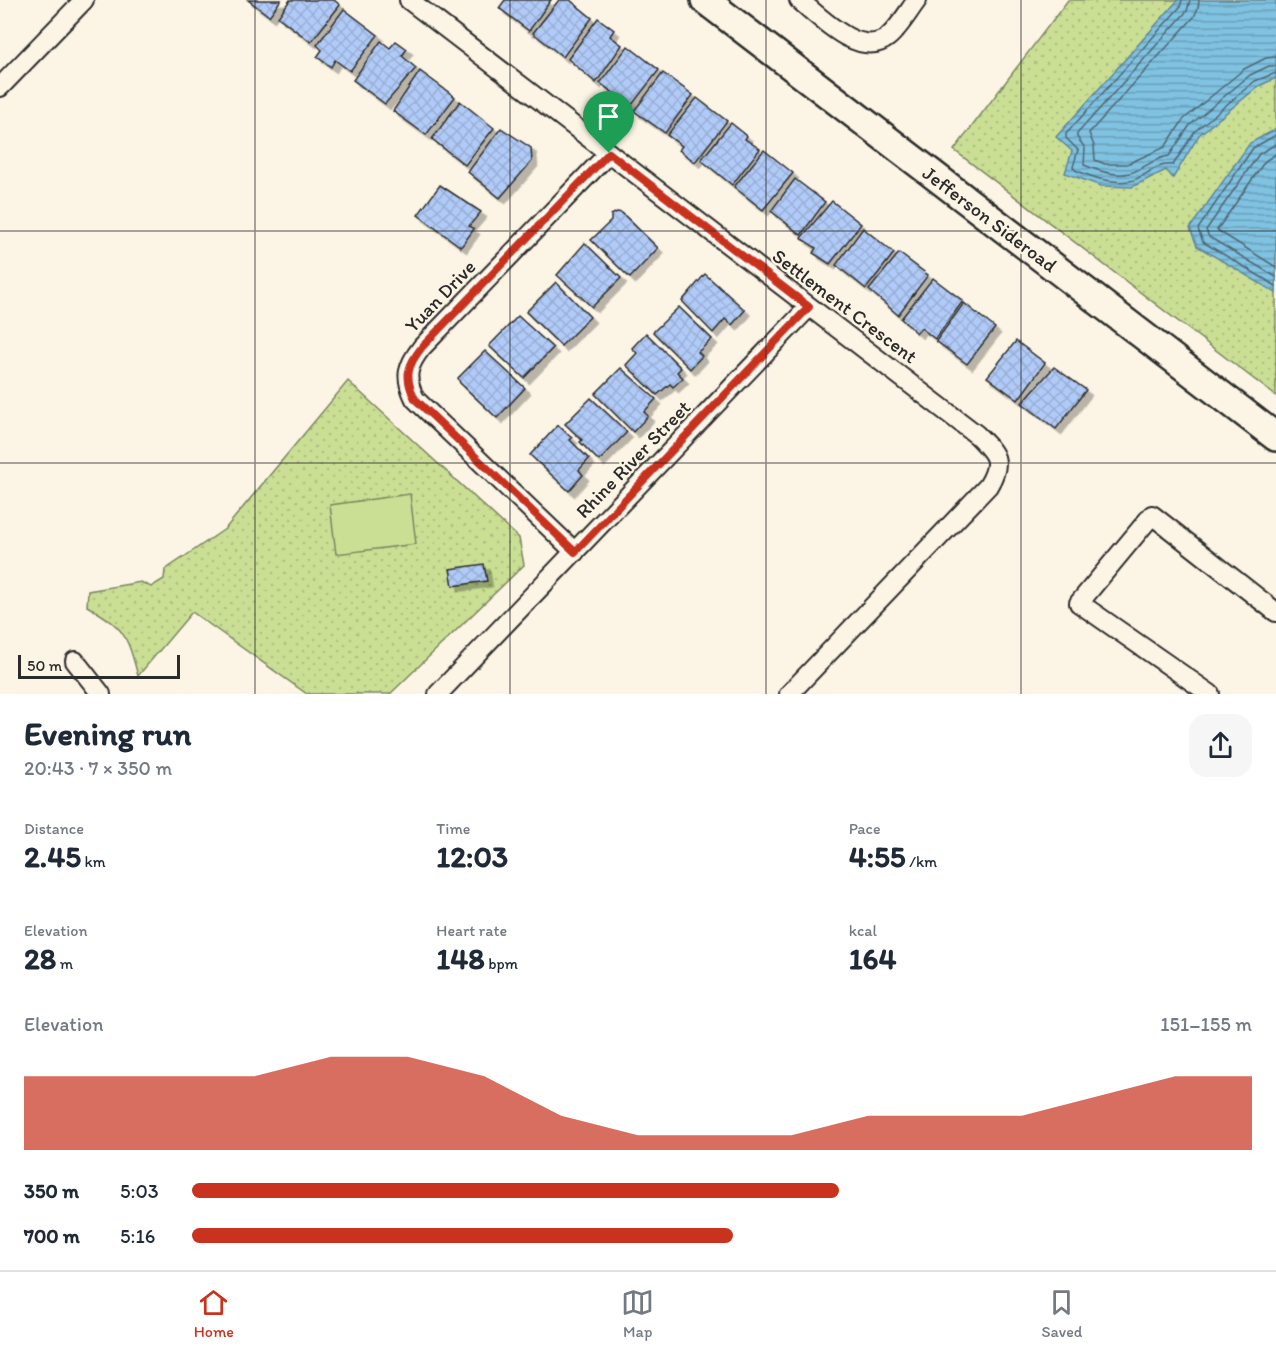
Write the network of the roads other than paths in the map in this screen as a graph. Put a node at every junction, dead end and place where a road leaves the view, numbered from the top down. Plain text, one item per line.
1 (84, 0) edge
2 (409, 0) edge
3 (705, 0) edge
4 (799, 0) edge
5 (917, 0) edge
6 (0, 87) edge
7 (609, 153) junction
8 (809, 307) junction
9 (1276, 437) edge
10 (575, 552) junction
11 (1276, 612) edge
12 (75, 661) dead end
13 (101, 694) edge
14 (438, 694) edge
15 (789, 694) edge
16 (1210, 694) edge

1 - 6 street
2 - 7 street, Settlement Crescent
3 - 9 street, Jefferson Sideroad
4 - 5 street
7 - 8 street, Settlement Crescent
7 - 10 street, Yuan Drive
8 - 10 street, Rhine River Street
8 - 15 street, Settlement Crescent
10 - 14 street, Rhine River Street
11 - 16 street
12 - 13 street

